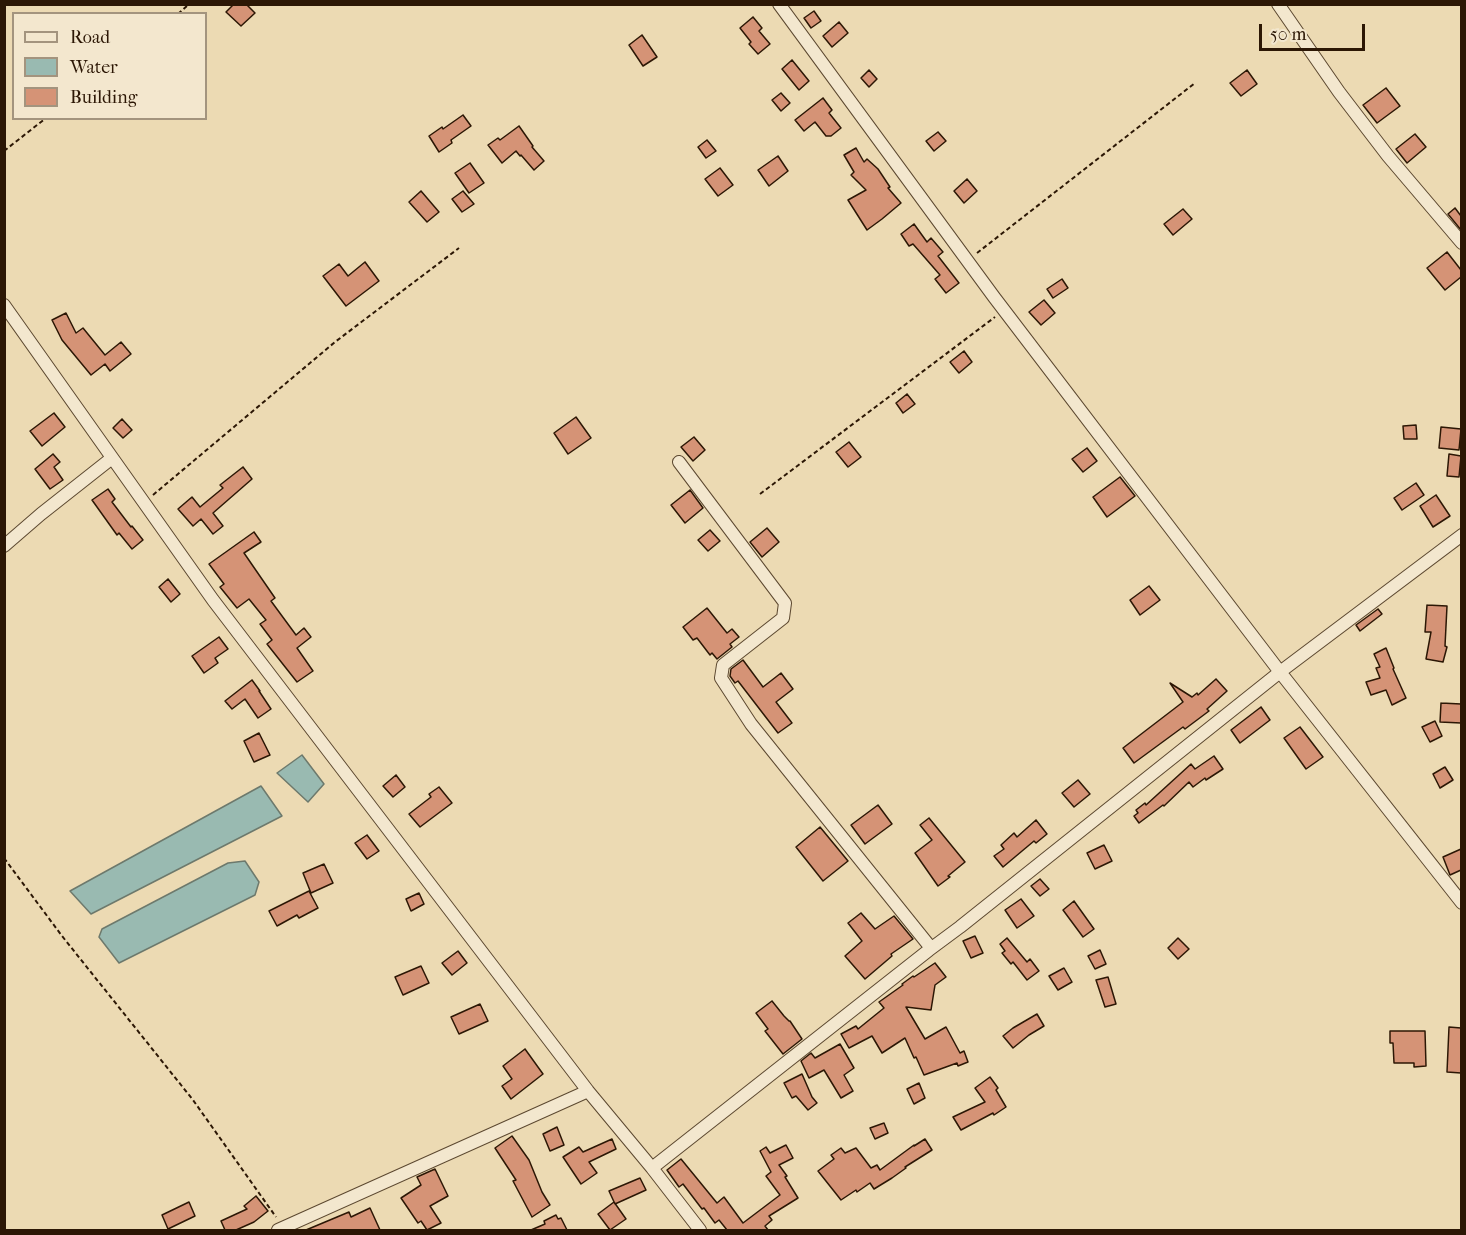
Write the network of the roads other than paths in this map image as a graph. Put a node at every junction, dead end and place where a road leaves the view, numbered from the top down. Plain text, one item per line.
1 (779, 4) edge
2 (1278, 4) edge
3 (1461, 243) edge
4 (4, 305) edge
5 (112, 458) junction
6 (679, 462) dead end
7 (1461, 535) edge
8 (4, 546) edge
9 (1280, 672) junction
10 (1461, 903) edge
11 (931, 948) junction
12 (588, 1091) junction
13 (652, 1168) junction
14 (281, 1229) edge
15 (700, 1230) edge

1 - 9 street
2 - 3 street
4 - 5 street
5 - 8 street
5 - 12 street
6 - 11 street
7 - 9 street
9 - 10 street
9 - 11 street
11 - 13 street
12 - 13 street
12 - 14 street
13 - 15 street

